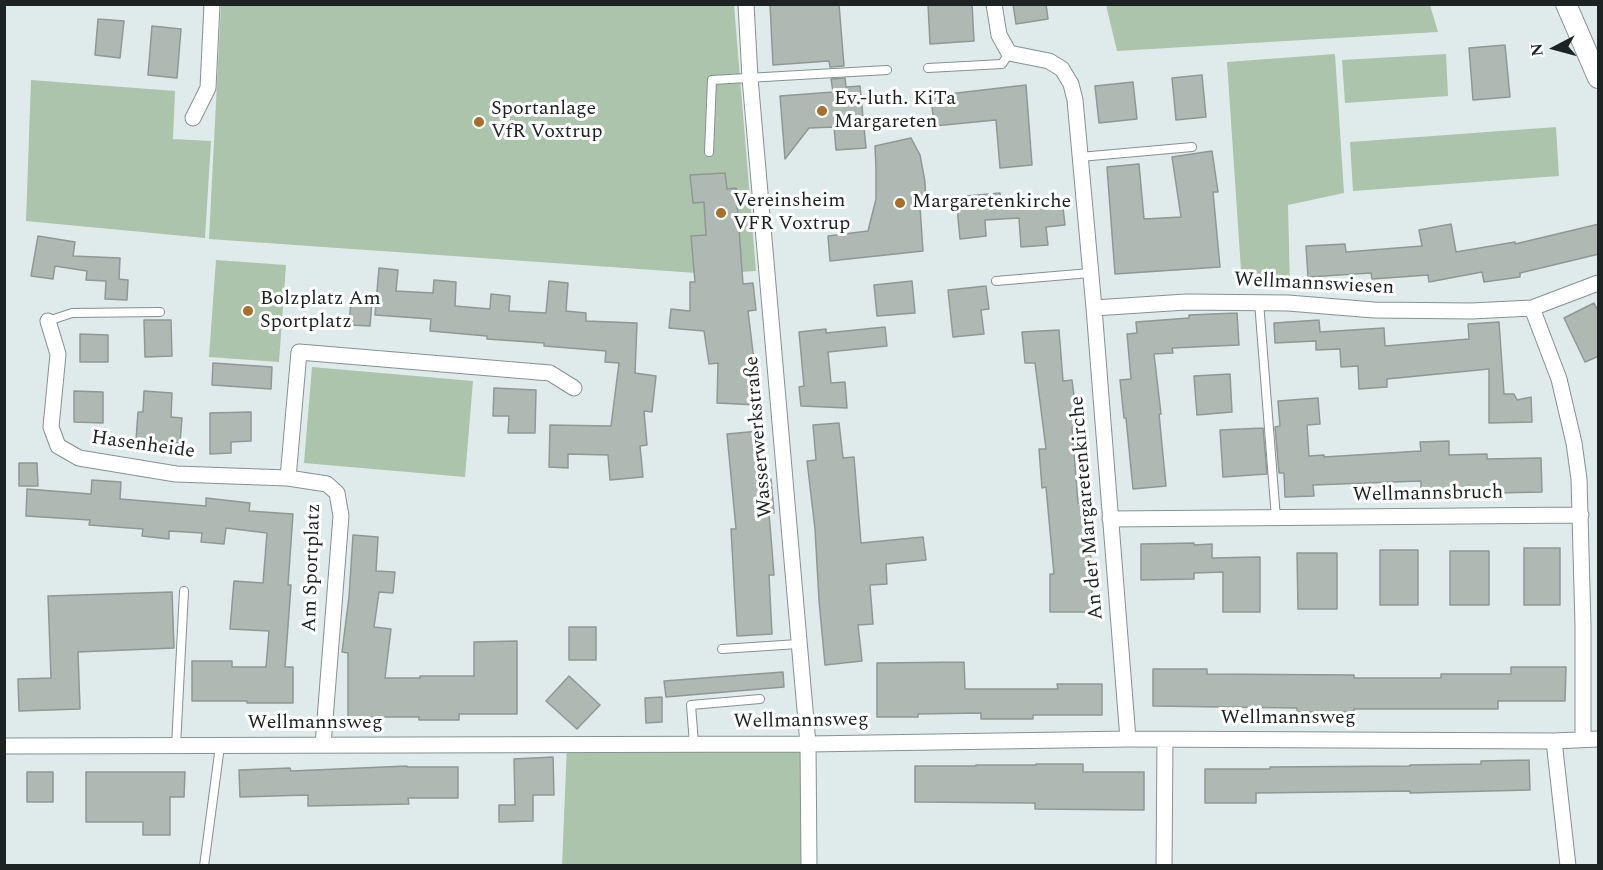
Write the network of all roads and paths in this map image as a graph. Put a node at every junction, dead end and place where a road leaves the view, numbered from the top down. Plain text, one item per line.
1 (213, 4) edge
2 (746, 4) edge
3 (994, 4) edge
4 (1566, 4) edge
5 (1009, 53) junction
6 (928, 68) dead end
7 (887, 70) dead end
8 (750, 78) junction
9 (1599, 78) edge
10 (193, 118) dead end
11 (1192, 147) dead end
12 (709, 152) dead end
13 (1080, 157) junction
14 (1090, 273) junction
15 (996, 281) dead end
16 (1599, 283) edge
17 (1259, 302) junction
18 (1094, 308) junction
19 (1532, 308) junction
20 (160, 312) dead end
21 (48, 321) joint
22 (574, 388) dead end
23 (288, 478) junction
24 (1581, 515) junction
25 (1276, 518) junction
26 (1110, 519) junction
27 (184, 591) dead end
28 (798, 644) junction
29 (722, 649) dead end
30 (760, 699) dead end
31 (1128, 739) junction
32 (1591, 739) edge
33 (1164, 740) junction
34 (1554, 741) junction
35 (694, 744) junction
36 (808, 744) junction
37 (323, 745) junction
38 (4, 746) edge
39 (177, 746) junction
40 (220, 746) junction
41 (204, 866) edge
42 (809, 866) edge
43 (1164, 866) edge
44 (1568, 866) edge

1 - 10 street
2 - 8 street, Wasserwerkstraße
3 - 5 street
4 - 9 street
5 - 6 lane
5 - 13 street, An der Margaretenkirche
7 - 8 lane
8 - 12 lane
8 - 28 street, Wasserwerkstraße
11 - 13 lane
13 - 14 street, An der Margaretenkirche
14 - 15 lane
14 - 18 street, An der Margaretenkirche
16 - 19 street, Wellmannswiesen
17 - 18 street, Wellmannswiesen
17 - 19 street, Wellmannswiesen
17 - 25 lane
18 - 26 street, An der Margaretenkirche
19 - 24 street
20 - 21 lane, Hasenheide
21 - 23 street, Hasenheide
22 - 23 street
23 - 37 street, Am Sportplatz
24 - 25 street, Wellmannsbruch
24 - 32 street
25 - 26 street, Wellmannsbruch
26 - 31 street, An der Margaretenkirche
27 - 39 lane
28 - 29 lane
28 - 36 street, Wasserwerkstraße
30 - 35 lane
31 - 33 street, Wellmannsweg
31 - 36 street, Wellmannsweg
32 - 34 street, Wellmannsweg
33 - 34 street, Wellmannsweg
33 - 43 street
34 - 44 street
35 - 36 street, Wellmannsweg
35 - 37 street, Wellmannsweg
36 - 42 street, Wasserwerkstraße
37 - 40 street, Wellmannsweg
38 - 39 street, Wellmannsweg
39 - 40 street, Wellmannsweg
40 - 41 lane

